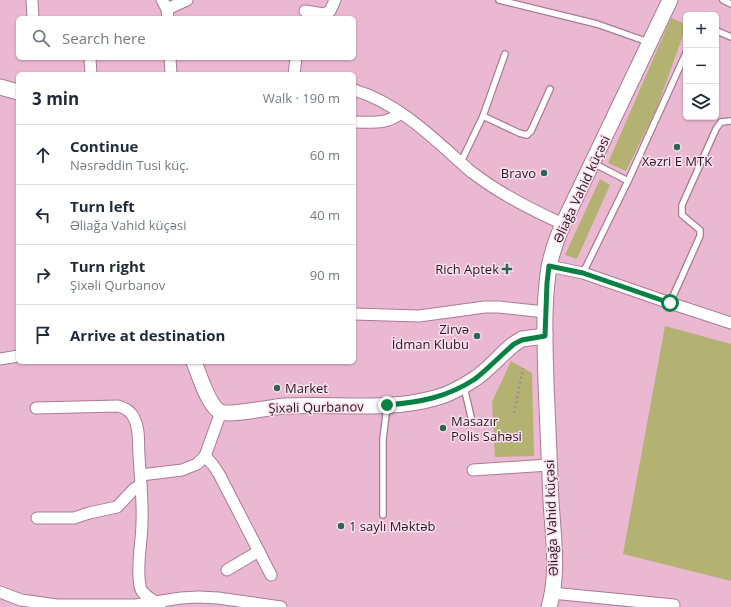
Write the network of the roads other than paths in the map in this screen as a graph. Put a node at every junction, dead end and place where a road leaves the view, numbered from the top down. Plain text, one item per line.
1 (32, 0) edge
2 (187, 0) edge
3 (335, 0) edge
4 (499, 0) edge
5 (670, 0) edge
6 (723, 0) edge
7 (731, 4) edge
8 (166, 9) edge
9 (305, 11) dead end
10 (33, 16) edge
11 (719, 32) edge
12 (731, 37) edge
13 (650, 43) junction
14 (505, 54) dead end
15 (90, 60) edge
16 (170, 60) edge
17 (296, 60) edge
18 (683, 61) edge
19 (91, 72) edge
20 (171, 72) edge
21 (294, 72) edge
22 (0, 87) edge
23 (550, 89) dead end
24 (16, 91) edge
25 (356, 91) edge
26 (401, 113) junction
27 (483, 116) junction
28 (731, 121) edge
29 (356, 122) edge
30 (460, 162) junction
31 (593, 163) junction
32 (628, 181) junction
33 (563, 224) junction
34 (549, 266) junction
35 (583, 273) junction
36 (670, 303) junction
37 (545, 312) junction
38 (356, 314) edge
39 (731, 323) edge
40 (545, 336) junction
41 (16, 356) edge
42 (0, 359) edge
43 (195, 364) edge
44 (463, 385) junction
45 (387, 405) junction
46 (36, 408) dead end
47 (221, 412) junction
48 (471, 417) dead end
49 (205, 456) junction
50 (549, 465) junction
51 (473, 470) dead end
52 (141, 480) junction
53 (383, 515) dead end
54 (37, 518) dead end
55 (259, 552) junction
56 (227, 570) dead end
57 (271, 575) dead end
58 (0, 592) edge
59 (550, 600) edge
60 (158, 604) edge
61 (674, 604) dead end
62 (281, 607) edge

1 - 10 street
2 - 8 street
3 - 9 street
4 - 13 lane
5 - 13 main road, Əliağa Vahid küçəsi
6 - 7 lane
11 - 12 lane
13 - 31 main road, Əliağa Vahid küçəsi
14 - 27 lane
15 - 19 street
16 - 20 street
17 - 21 street
18 - 32 lane
22 - 24 main road
23 - 27 lane
25 - 26 street
26 - 29 street
26 - 30 street
27 - 30 lane
28 - 36 lane
30 - 33 street
31 - 32 lane
31 - 33 main road, Əliağa Vahid küçəsi
32 - 35 lane
33 - 34 main road, Əliağa Vahid küçəsi
34 - 35 street
34 - 37 main road, Əliağa Vahid küçəsi
35 - 36 street
36 - 39 street
37 - 38 street
37 - 40 main road, Əliağa Vahid küçəsi
40 - 44 main road, Şixəli Qurbanov
40 - 50 main road, Əliağa Vahid küçəsi
41 - 42 street
43 - 47 main road
44 - 45 main road, Şixəli Qurbanov
44 - 48 lane
45 - 47 main road, Şixəli Qurbanov
45 - 53 lane
46 - 52 street
47 - 49 street
49 - 52 street
49 - 55 street
50 - 51 street
50 - 59 main road, Əliağa Vahid küçəsi
52 - 54 street
52 - 60 street
55 - 56 street
55 - 57 street
58 - 60 street
59 - 61 street
60 - 62 street

